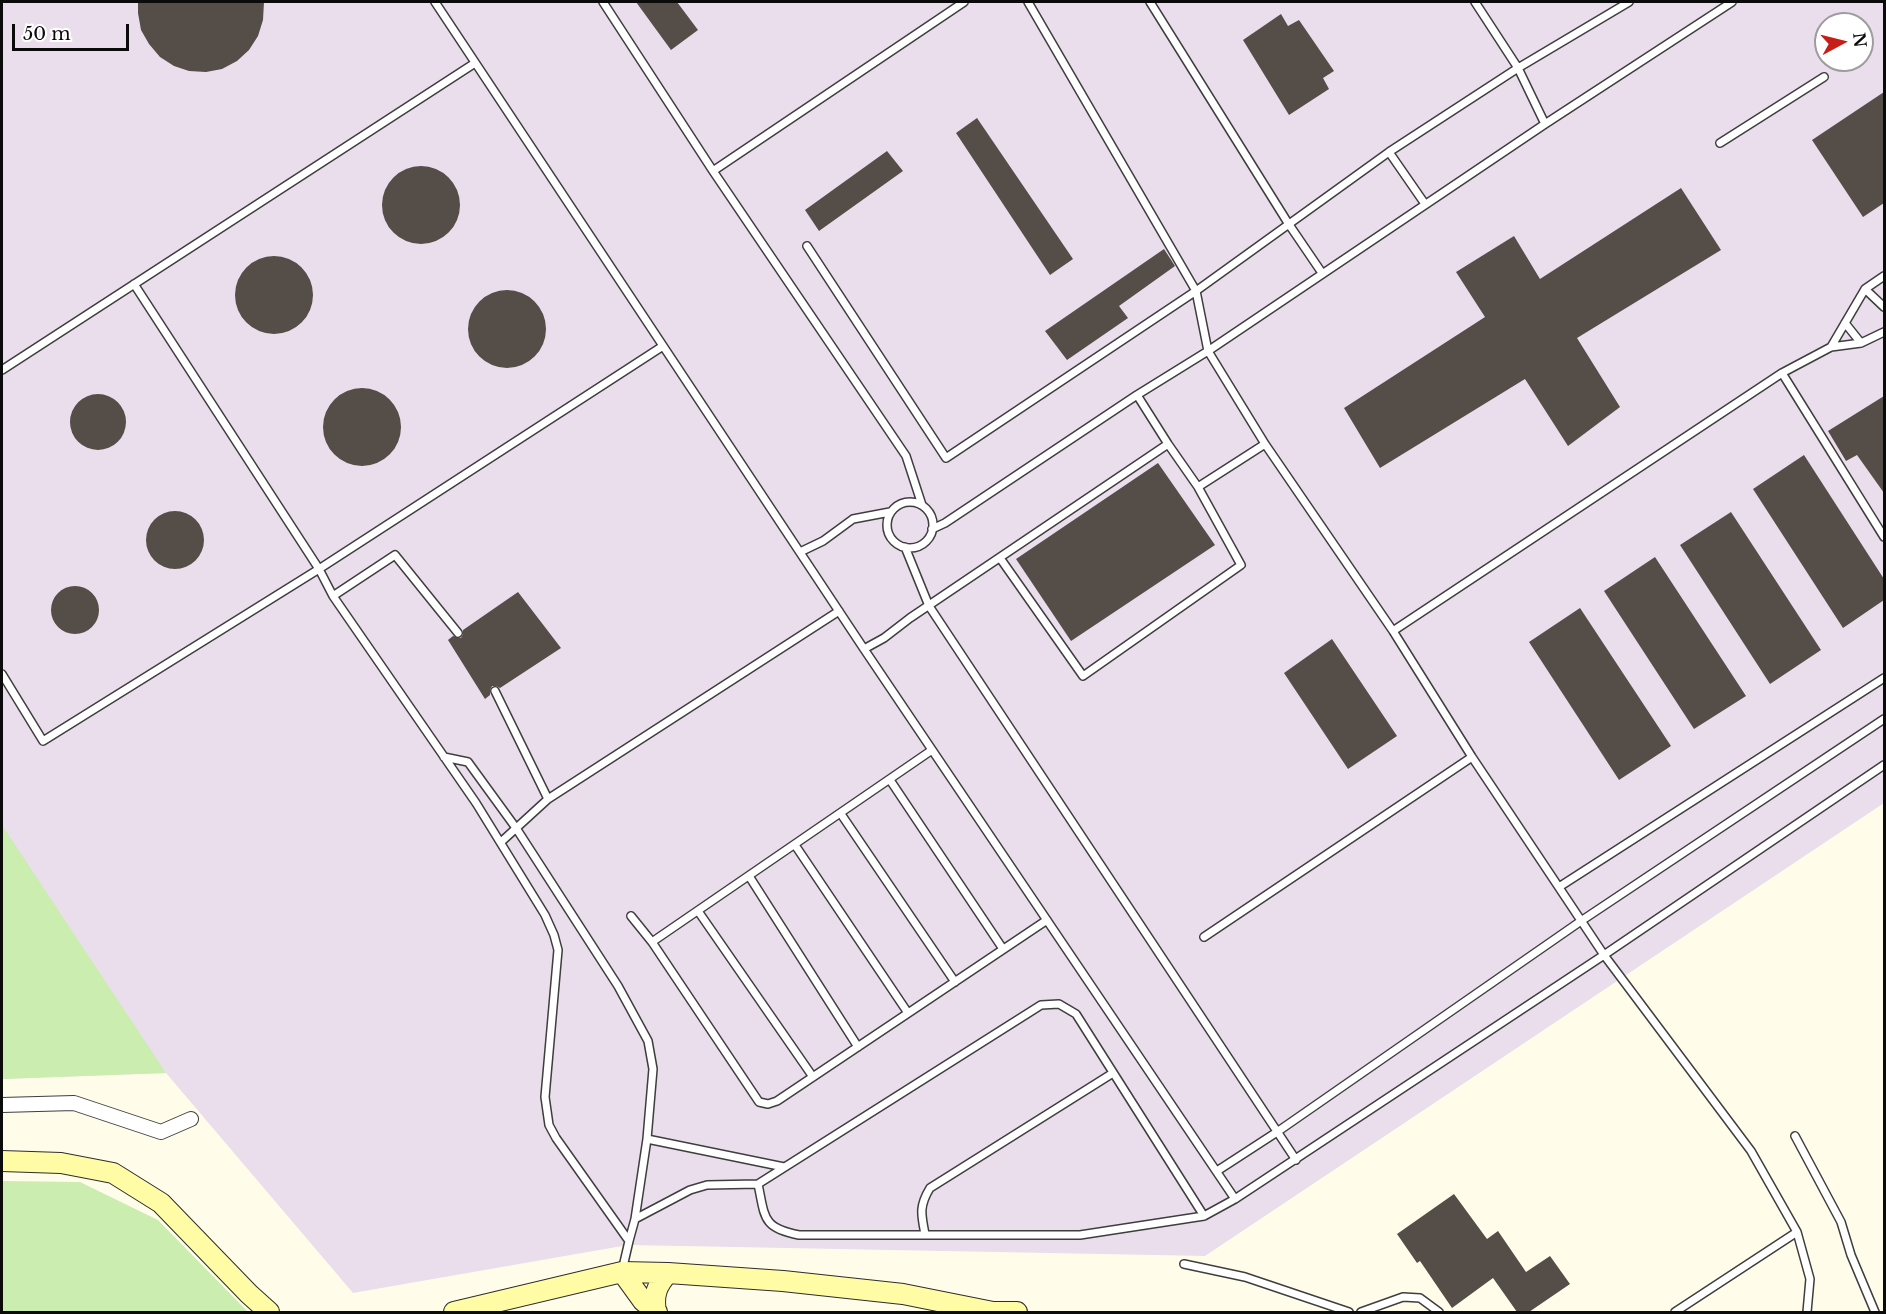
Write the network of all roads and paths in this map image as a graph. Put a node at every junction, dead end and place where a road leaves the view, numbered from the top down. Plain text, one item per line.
1 (435, 2) edge
2 (603, 2) edge
3 (964, 2) edge
4 (1028, 2) edge
5 (1150, 2) edge
6 (1475, 2) edge
7 (1629, 2) edge
8 (1732, 2) edge
9 (475, 63) junction
10 (1518, 68) junction
11 (1824, 78) dead end
12 (1545, 124) junction
13 (1720, 143) dead end
14 (1389, 152) junction
15 (714, 171) junction
16 (1425, 204) junction
17 (1288, 223) junction
18 (807, 246) dead end
19 (1322, 273) junction
20 (1884, 276) edge
21 (134, 284) junction
22 (1864, 289) junction
23 (1196, 291) junction
24 (1884, 307) edge
25 (1845, 323) junction
26 (1884, 332) edge
27 (1861, 343) junction
28 (663, 346) junction
29 (1831, 347) junction
30 (1208, 351) junction
31 (2, 370) edge
32 (1782, 372) junction
33 (1137, 395) junction
34 (1168, 444) junction
35 (1265, 444) junction
36 (1198, 487) junction
37 (922, 506) junction
38 (890, 512) junction
39 (932, 529) junction
40 (1884, 537) edge
41 (905, 547) junction
42 (800, 552) junction
43 (1000, 558) junction
44 (320, 568) junction
45 (333, 596) junction
46 (929, 606) junction
47 (839, 611) junction
48 (1393, 631) junction
49 (458, 633) dead end
50 (864, 649) junction
51 (2, 674) edge
52 (1884, 678) edge
53 (495, 691) dead end
54 (1884, 719) edge
55 (933, 750) junction
56 (444, 757) junction
57 (1472, 757) junction
58 (1884, 765) edge
59 (890, 780) junction
60 (548, 800) junction
61 (840, 814) junction
62 (516, 828) junction
63 (501, 842) junction
64 (795, 845) junction
65 (749, 876) junction
66 (1558, 887) junction
67 (698, 911) junction
68 (631, 916) dead end
69 (1047, 920) junction
70 (1581, 921) junction
71 (1204, 937) dead end
72 (652, 942) junction
73 (1003, 949) junction
74 (1604, 956) junction
75 (955, 982) junction
76 (908, 1013) junction
77 (858, 1047) junction
78 (1113, 1074) junction
79 (813, 1077) junction
80 (2, 1104) edge
81 (191, 1119) dead end
82 (1277, 1132) junction
83 (1795, 1136) dead end
84 (647, 1139) junction
85 (1296, 1160) junction
86 (2, 1161) edge
87 (784, 1167) junction
88 (1216, 1171) junction
89 (758, 1184) junction
90 (1235, 1199) junction
91 (1204, 1216) junction
92 (635, 1219) junction
93 (1797, 1232) junction
94 (926, 1234) junction
95 (629, 1241) junction
96 (1184, 1264) dead end
97 (622, 1272) junction
98 (668, 1273) junction
99 (269, 1312) edge
100 (454, 1312) edge
101 (657, 1312) edge
102 (984, 1312) edge
103 (993, 1312) edge
104 (1017, 1312) edge
105 (1349, 1312) edge
106 (1361, 1312) edge
107 (1439, 1312) edge
108 (1675, 1312) edge
109 (1807, 1312) edge
110 (1875, 1312) edge

1 - 9 lane
2 - 15 lane
3 - 15 lane
4 - 23 lane
5 - 17 lane
6 - 10 lane
7 - 10 lane
8 - 12 lane
9 - 21 lane
9 - 28 lane
10 - 12 lane
10 - 14 lane
11 - 13 lane
12 - 16 lane
14 - 16 lane
14 - 17 lane
15 - 37 lane
16 - 19 lane
17 - 19 lane
17 - 23 lane
18 - 23 lane
19 - 30 lane
20 - 22 lane
21 - 31 lane
21 - 44 lane
22 - 24 lane
22 - 25 lane
23 - 30 lane
25 - 27 lane
25 - 29 lane
26 - 27 lane
27 - 29 lane
28 - 42 lane
28 - 44 lane
29 - 32 lane
30 - 33 lane
30 - 35 lane
32 - 40 lane
32 - 48 lane
33 - 34 lane
33 - 39 lane
34 - 36 lane
34 - 43 lane
35 - 36 lane
35 - 48 lane
36 - 43 lane
37 - 38 lane
37 - 39 lane
38 - 41 lane
38 - 42 lane
39 - 41 lane
41 - 46 lane
42 - 47 lane
43 - 46 lane
44 - 45 lane
44 - 51 lane
45 - 49 lane
45 - 56 lane
46 - 50 lane
46 - 82 lane
47 - 50 lane
47 - 60 lane
48 - 57 lane
50 - 55 lane
52 - 66 lane
53 - 60 lane
54 - 70 lane
55 - 59 lane
55 - 69 lane
56 - 62 lane
56 - 63 lane
57 - 66 lane
57 - 71 lane
58 - 74 lane
59 - 61 lane
59 - 73 lane
60 - 62 lane
61 - 64 lane
61 - 75 lane
62 - 63 lane
62 - 84 lane
63 - 95 lane
64 - 65 lane
64 - 76 lane
65 - 67 lane
65 - 77 lane
66 - 70 lane
67 - 72 lane
67 - 79 lane
68 - 72 lane
69 - 73 lane
69 - 88 lane
70 - 74 lane
70 - 82 lane
72 - 79 lane
73 - 75 lane
74 - 85 lane
74 - 93 lane
75 - 76 lane
76 - 77 lane
77 - 79 lane
78 - 87 lane
78 - 91 lane
78 - 94 lane
80 - 81 street
82 - 85 lane
82 - 88 lane
83 - 110 lane
84 - 87 lane
84 - 92 lane
85 - 90 lane
86 - 99 main road
87 - 89 lane
88 - 90 lane
89 - 92 lane
89 - 94 lane
90 - 91 lane
91 - 94 lane
92 - 95 lane
93 - 108 lane
93 - 109 lane
95 - 97 lane
96 - 105 lane
97 - 98 main road
97 - 100 main road
97 - 101 main road
98 - 101 main road
98 - 103 main road
102 - 103 main road
103 - 104 main road
106 - 107 lane

